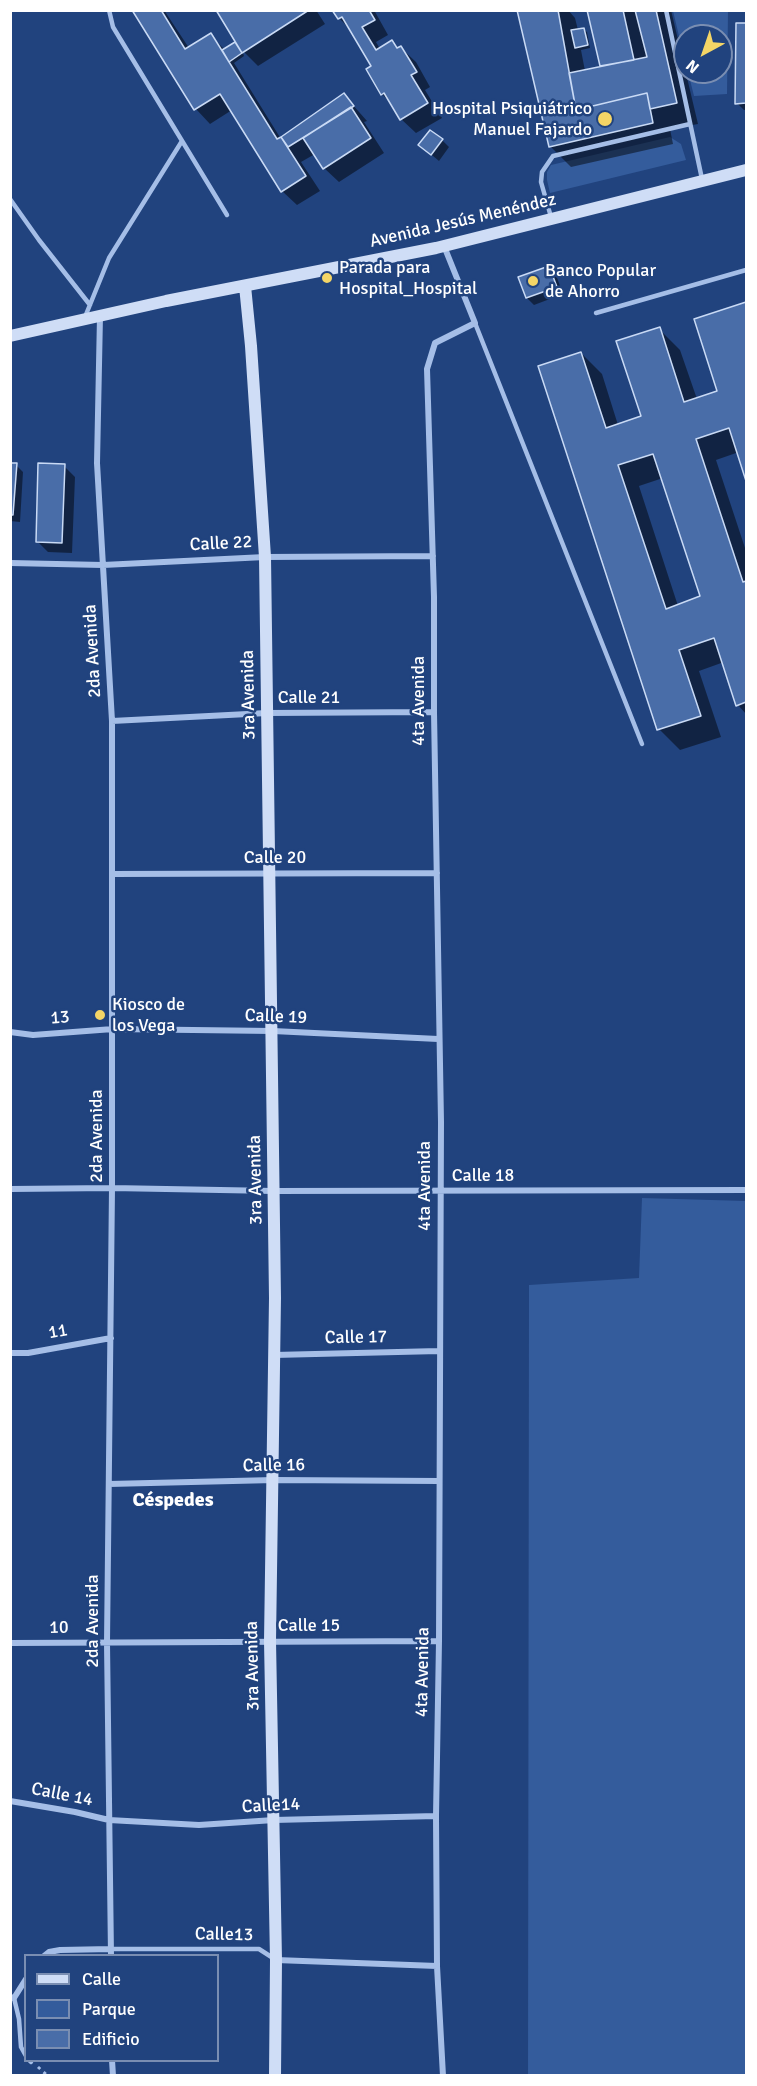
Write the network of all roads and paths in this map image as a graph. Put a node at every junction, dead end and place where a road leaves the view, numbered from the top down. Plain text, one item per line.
1 (109, 10) edge
2 (666, 10) edge
3 (690, 124) junction
4 (182, 141) junction
5 (747, 170) edge
6 (702, 182) junction
7 (10, 199) edge
8 (227, 215) dead end
9 (552, 219) junction
10 (444, 246) junction
11 (747, 270) edge
12 (245, 286) junction
13 (90, 305) junction
14 (596, 314) dead end
15 (100, 316) junction
16 (84, 320) junction
17 (475, 323) junction
18 (10, 336) edge
19 (433, 556) junction
20 (265, 557) junction
21 (10, 563) edge
22 (103, 565) junction
23 (434, 712) junction
24 (267, 713) junction
25 (112, 721) junction
26 (642, 744) dead end
27 (270, 873) junction
28 (437, 873) junction
29 (113, 874) junction
30 (113, 1029) junction
31 (10, 1032) edge
32 (273, 1032) junction
33 (438, 1039) junction
34 (112, 1188) junction
35 (10, 1189) edge
36 (747, 1190) edge
37 (274, 1191) junction
38 (440, 1191) junction
39 (111, 1338) junction
40 (439, 1351) junction
41 (10, 1353) edge
42 (274, 1355) junction
43 (273, 1480) junction
44 (439, 1481) junction
45 (109, 1484) junction
46 (270, 1641) junction
47 (439, 1641) junction
48 (10, 1643) edge
49 (107, 1643) junction
50 (10, 1801) edge
51 (436, 1816) junction
52 (109, 1820) junction
53 (274, 1820) junction
54 (111, 1952) edge
55 (46, 1954) edge
56 (276, 1960) junction
57 (437, 1966) junction
58 (24, 1982) edge
59 (12, 1998) edge
60 (24, 2052) edge
61 (275, 2076) edge
62 (443, 2076) edge

1 - 4 lane
2 - 3 lane
3 - 6 lane
3 - 9 lane
4 - 8 lane
4 - 13 lane
5 - 6 street, Avenida Jesús Menéndez
6 - 9 street, Avenida Jesús Menéndez
7 - 13 lane
9 - 10 street, Avenida Jesús Menéndez
10 - 12 street, Avenida Jesús Menéndez
10 - 17 street
11 - 14 lane
12 - 15 street, Avenida Jesús Menéndez
12 - 20 street, 3ra Avenida
13 - 16 lane
15 - 16 street, Avenida Jesús Menéndez
15 - 22 street, 2da Avenida
16 - 18 street, Avenida Jesús Menéndez
17 - 19 street, 4ta Avenida
17 - 26 lane
19 - 20 street, Calle 22
19 - 23 street, 4ta Avenida
20 - 22 street, Calle 22
20 - 24 street, 3ra Avenida
21 - 22 street, Calle 22
22 - 25 street, 2da Avenida
23 - 24 street, Calle 21
23 - 28 street, 4ta Avenida
24 - 25 street, Calle 21
24 - 27 street, 3ra Avenida
25 - 29 street, 2da Avenida
27 - 28 street, Calle 20
27 - 29 street, Calle 20
27 - 32 street, 3ra Avenida
28 - 33 street, 4ta Avenida
29 - 30 street, 2da Avenida
30 - 31 street, 13
30 - 32 street, Calle 19
30 - 34 street, 2da Avenida
32 - 33 street, Calle 19
32 - 37 street, 3ra Avenida
33 - 38 street, 4ta Avenida
34 - 35 street, Calle 18
34 - 37 street, Calle 18
34 - 39 street, 2da Avenida
36 - 38 street, Calle 18
37 - 38 street, Calle 18
37 - 42 street, 3ra Avenida
38 - 40 street, 4ta Avenida
39 - 41 street, 11
39 - 45 street, 2da Avenida
40 - 42 street, Calle 17
40 - 44 street, 4ta Avenida
42 - 43 street, 3ra Avenida
43 - 44 street, Calle 16
43 - 45 street, Calle 16
43 - 46 street, 3ra Avenida
44 - 47 street, 4ta Avenida
45 - 49 street, 2da Avenida
46 - 47 street, Calle 15
46 - 49 street, Calle 15
46 - 53 street, 3ra Avenida
47 - 51 street, 4ta Avenida
48 - 49 street, 10
49 - 52 street, 2da Avenida
50 - 52 street, Calle 14
51 - 53 street, Calle14
51 - 57 street, 4ta Avenida
52 - 53 street, Calle14
52 - 54 street, 2da Avenida
53 - 56 street, 3ra Avenida
54 - 55 street, Calle13
54 - 56 lane, Calle13
56 - 57 street, Calle13
56 - 61 street, 3ra Avenida
57 - 62 street, 4ta Avenida
58 - 59 street
59 - 60 lane

